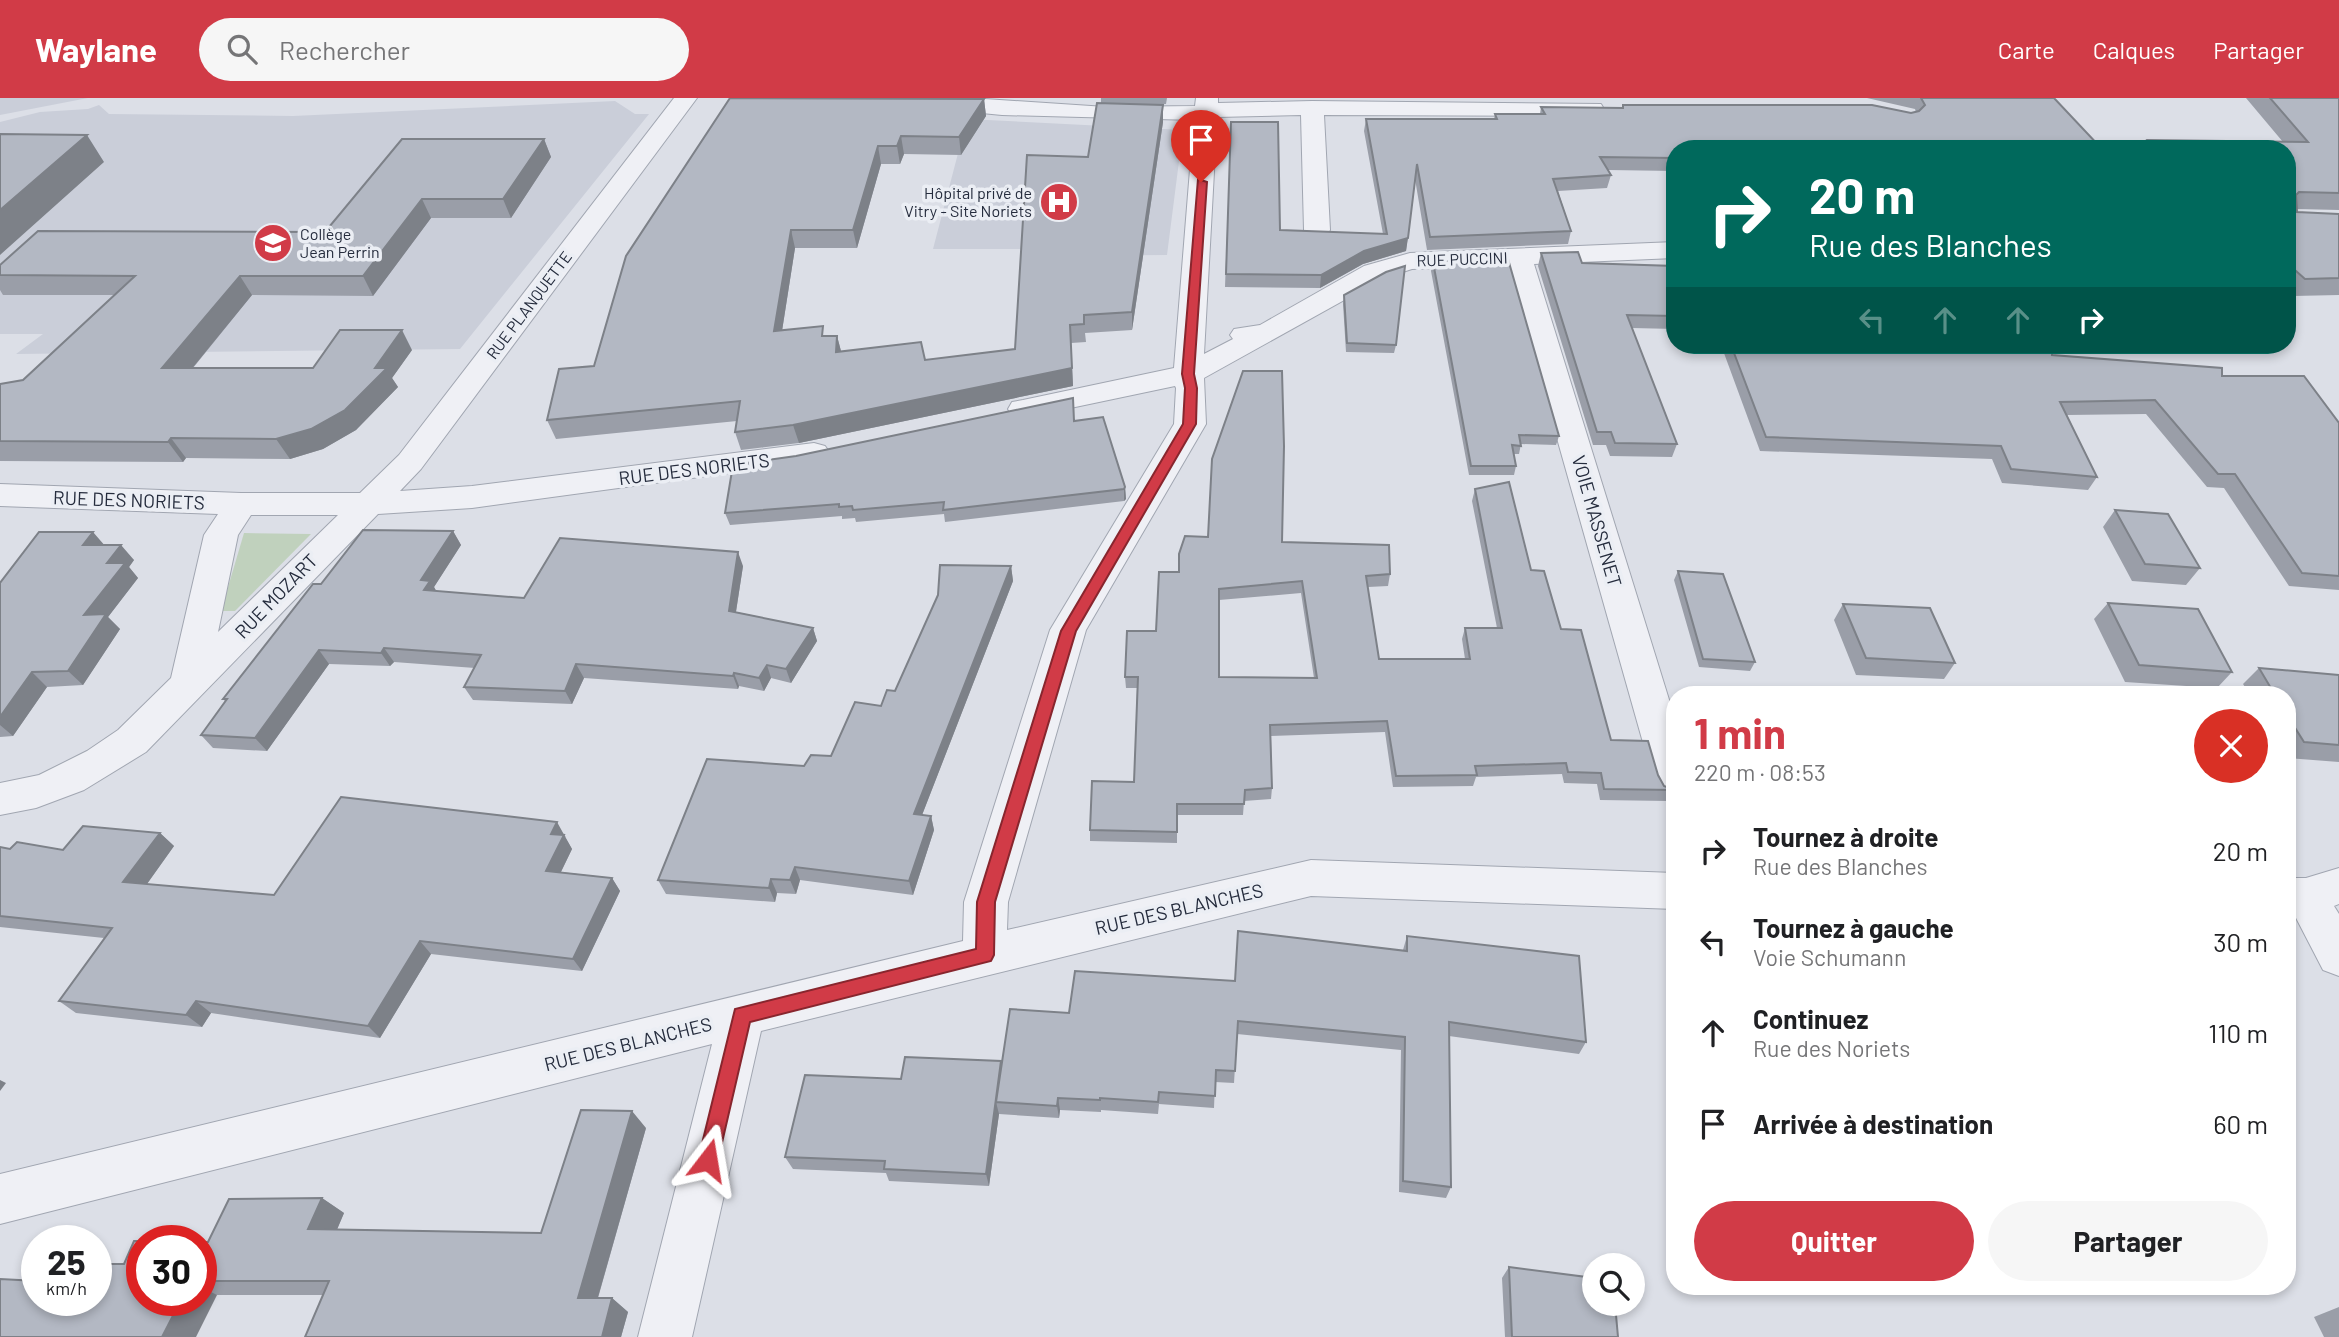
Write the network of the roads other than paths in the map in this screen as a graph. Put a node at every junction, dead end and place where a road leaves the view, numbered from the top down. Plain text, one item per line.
1 (686, 98) edge
2 (900, 98) edge
3 (1207, 105) edge
4 (1311, 108) junction
5 (1610, 109) edge
6 (1317, 229) edge
7 (1666, 250) edge
8 (1519, 257) junction
9 (1267, 333) junction
10 (1191, 334) junction
11 (1188, 374) junction
12 (990, 416) edge
13 (840, 447) edge
14 (0, 495) edge
15 (241, 504) junction
16 (365, 505) junction
17 (188, 687) junction
18 (1666, 755) edge
19 (0, 799) edge
20 (1666, 891) edge
21 (2311, 893) edge
22 (985, 955) junction
23 (2339, 956) edge
24 (742, 1015) junction
25 (0, 1199) edge
26 (665, 1337) edge

1 - 16 street, RUE PLANQUETTE
2 - 3 street
3 - 4 street
3 - 10 street
4 - 5 street
4 - 6 street
7 - 8 street, RUE PUCCINI
8 - 9 street, RUE PUCCINI
8 - 18 street, VOIE MASSENET
9 - 10 street, RUE PUCCINI
9 - 11 street, RUE PUCCINI
10 - 11 street
11 - 12 street
11 - 22 street
13 - 16 street, RUE DES NORIETS
14 - 15 street, RUE DES NORIETS
15 - 16 street, RUE DES NORIETS
15 - 17 street
16 - 17 street, RUE MOZART
17 - 19 street, RUE MOZART
20 - 22 street, RUE DES BLANCHES
21 - 23 street
22 - 24 street, RUE DES BLANCHES
24 - 25 street, RUE DES BLANCHES
24 - 26 street

